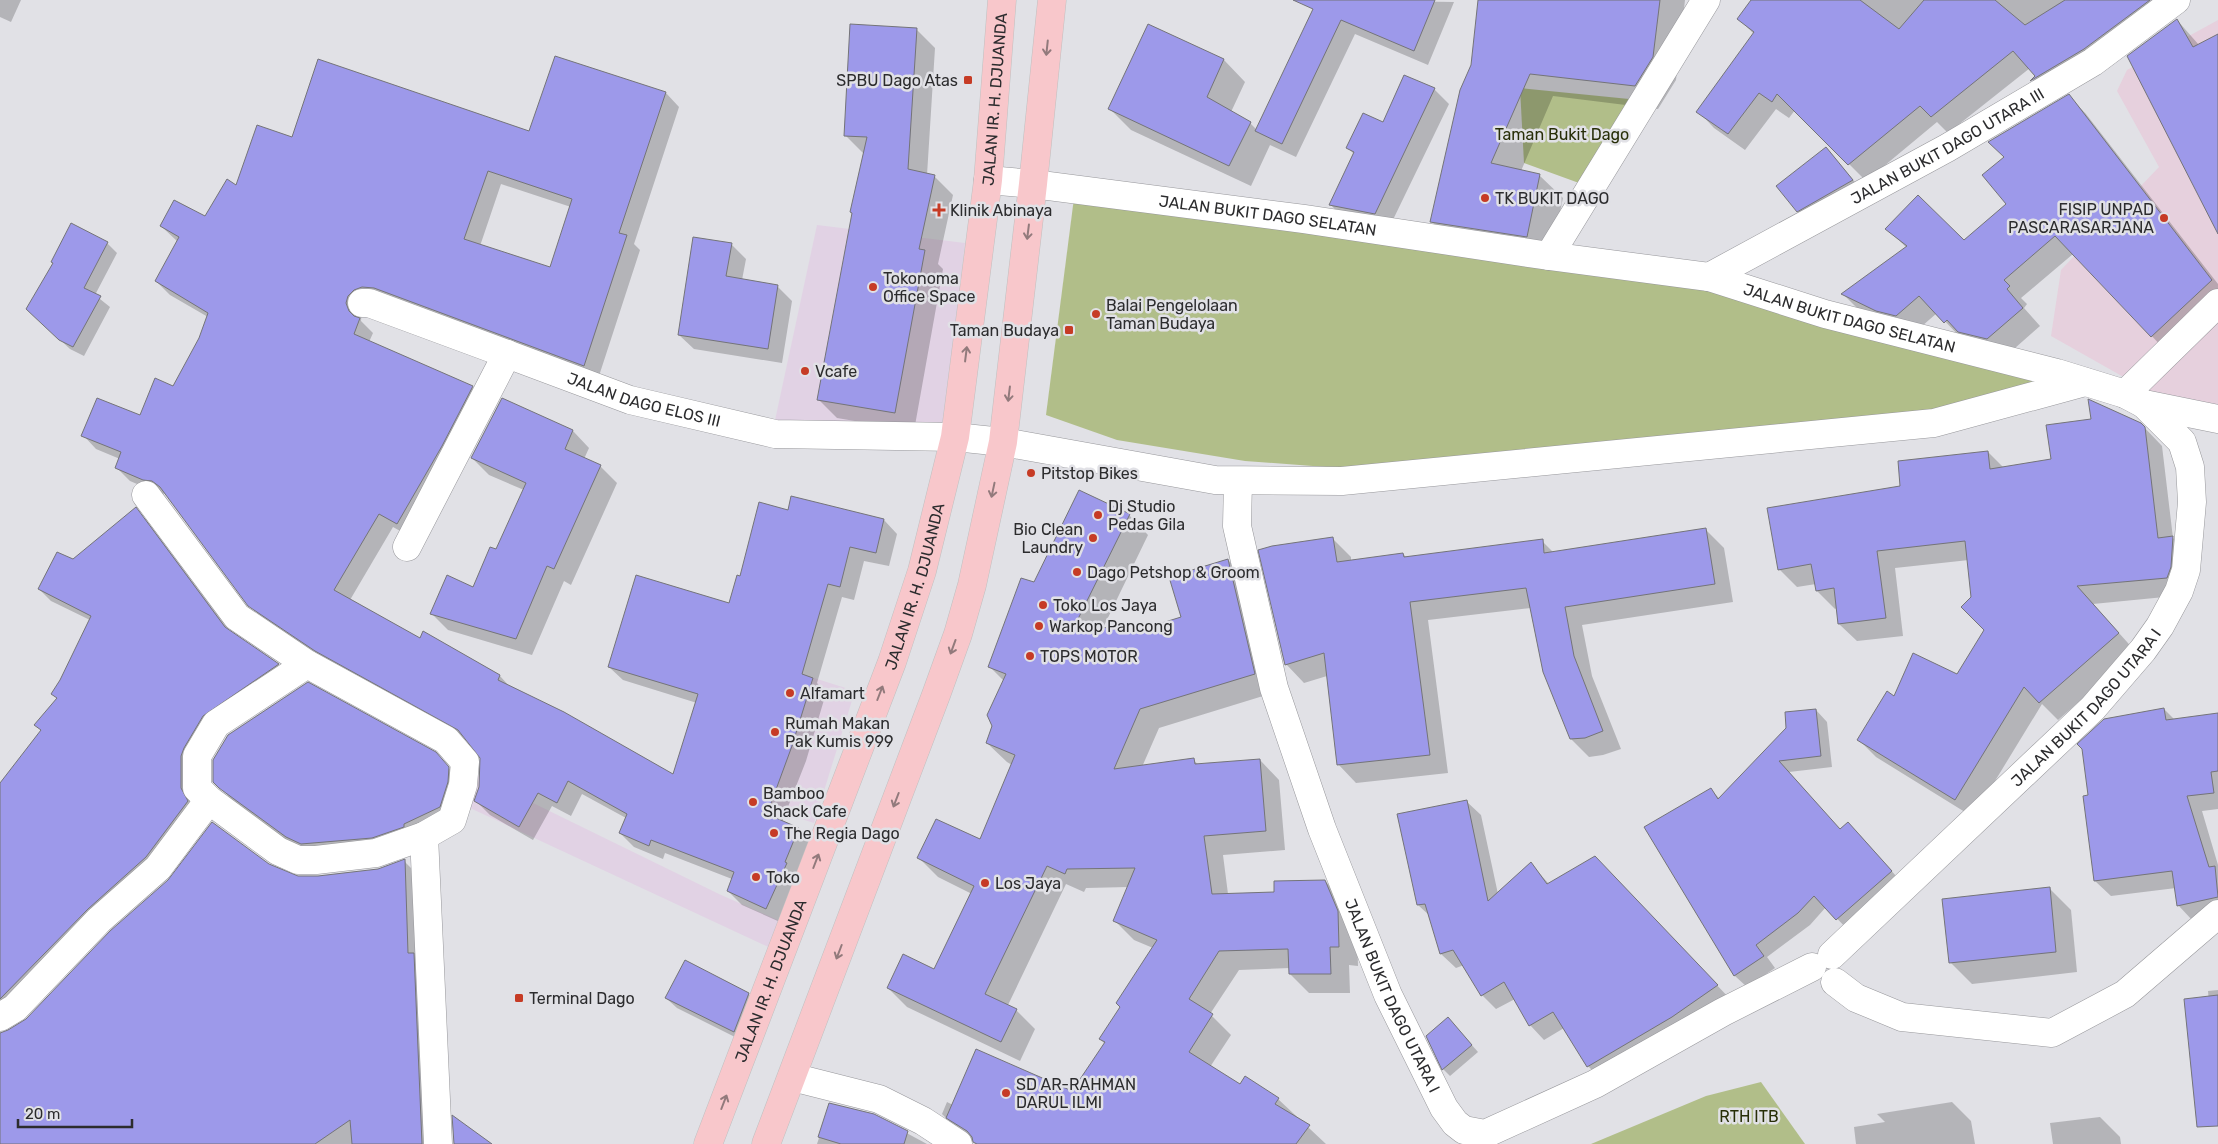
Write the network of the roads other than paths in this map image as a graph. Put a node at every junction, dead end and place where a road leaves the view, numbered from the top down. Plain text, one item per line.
1 (1002, 0) edge
2 (1052, 0) edge
3 (1706, 0) edge
4 (2176, 0) edge
5 (988, 180) junction
6 (1034, 184) junction
7 (1549, 256) junction
8 (1709, 277) junction
9 (362, 303) dead end
10 (2218, 303) edge
11 (507, 354) junction
12 (2085, 382) junction
13 (2134, 399) junction
14 (2218, 419) edge
15 (955, 437) junction
16 (1003, 442) junction
17 (1238, 481) junction
18 (146, 495) dead end
19 (407, 548) dead end
20 (307, 664) junction
21 (208, 800) junction
22 (424, 836) junction
23 (2218, 914) edge
24 (1822, 961) junction
25 (0, 1017) edge
26 (792, 1077) junction
27 (438, 1144) edge
28 (708, 1144) edge
29 (766, 1144) edge
30 (958, 1144) edge

1 - 5 main road, JALAN IR. H. DJUANDA
2 -> 6 main road
3 - 7 street
4 - 8 street, JALAN BUKIT DAGO UTARA III
5 - 6 street, JALAN BUKIT DAGO SELATAN
15 -> 5 main road, JALAN IR. H. DJUANDA
6 - 7 street, JALAN BUKIT DAGO SELATAN
6 -> 16 main road
7 - 8 street, JALAN BUKIT DAGO SELATAN
8 - 12 street, JALAN BUKIT DAGO SELATAN
9 - 11 street, JALAN DAGO ELOS III
10 - 13 street
11 - 15 street, JALAN DAGO ELOS III
11 - 19 street
12 - 13 street, JALAN BUKIT DAGO SELATAN
12 - 17 street, JALAN DAGO ELOS III
13 - 14 street, JALAN BUKIT DAGO SELATAN
13 - 24 street, JALAN BUKIT DAGO UTARA I
15 - 16 street, JALAN DAGO ELOS III
28 -> 15 main road, JALAN IR. H. DJUANDA
16 - 17 street, JALAN DAGO ELOS III
16 -> 26 main road
17 - 24 street, JALAN BUKIT DAGO UTARA I
18 - 20 street
20 - 21 street
20 - 22 street
21 - 22 street
21 - 25 street
22 - 27 street
23 - 24 street
26 - 29 main road
26 - 30 street

